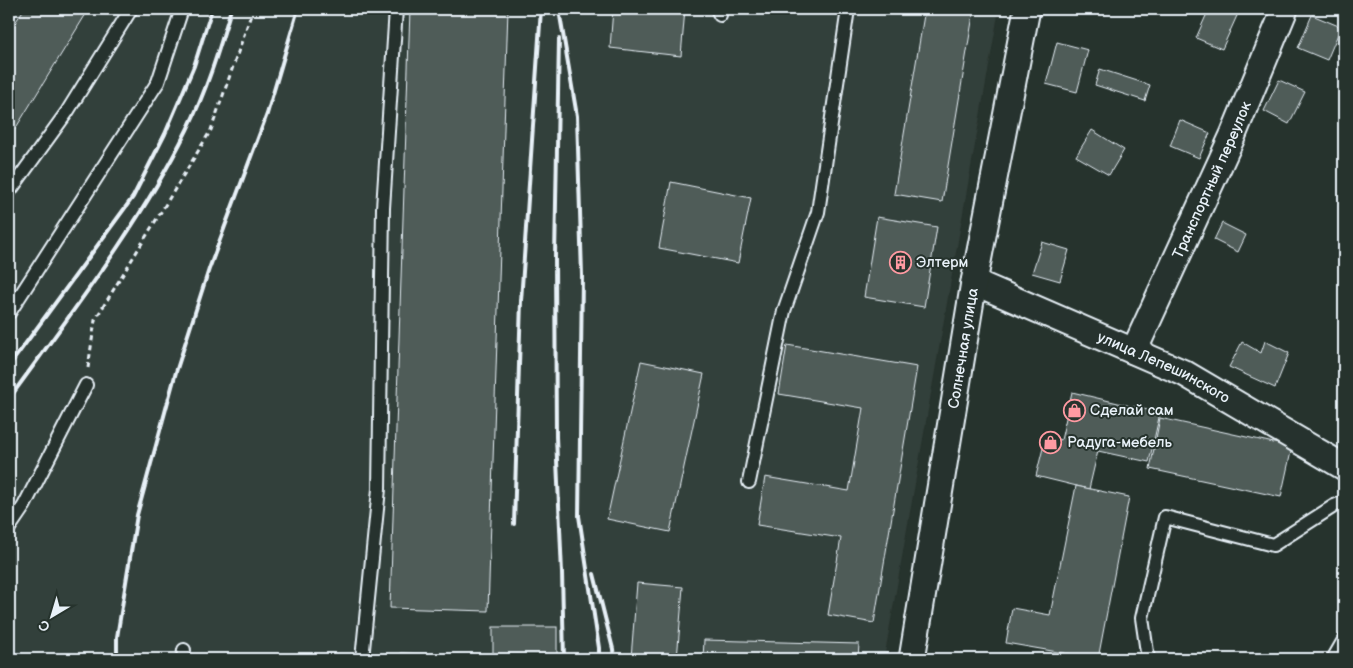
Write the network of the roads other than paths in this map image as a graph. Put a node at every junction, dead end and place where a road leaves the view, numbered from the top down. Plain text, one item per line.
1 (131, 9) edge
2 (182, 9) edge
3 (396, 9) edge
4 (848, 9) edge
5 (1027, 9) edge
6 (1285, 9) edge
7 (9, 192) edge
8 (974, 282) junction
9 (9, 313) edge
10 (1134, 351) junction
11 (86, 385) road end
12 (1344, 467) edge
13 (750, 482) dead end
14 (1344, 502) edge
15 (9, 528) edge
16 (1344, 640) edge
17 (362, 659) edge
18 (912, 659) edge
19 (1148, 659) edge
20 (1333, 659) edge

1 - 7 lane
2 - 9 lane
3 - 17 lane
4 - 13 lane
5 - 8 street, Солнечная улица
6 - 10 street, Транспортный переулок
8 - 10 street, улица Лепешинского
8 - 18 street, Солнечная улица
10 - 12 street, улица Лепешинского
11 - 15 lane
14 - 19 lane
16 - 20 lane

